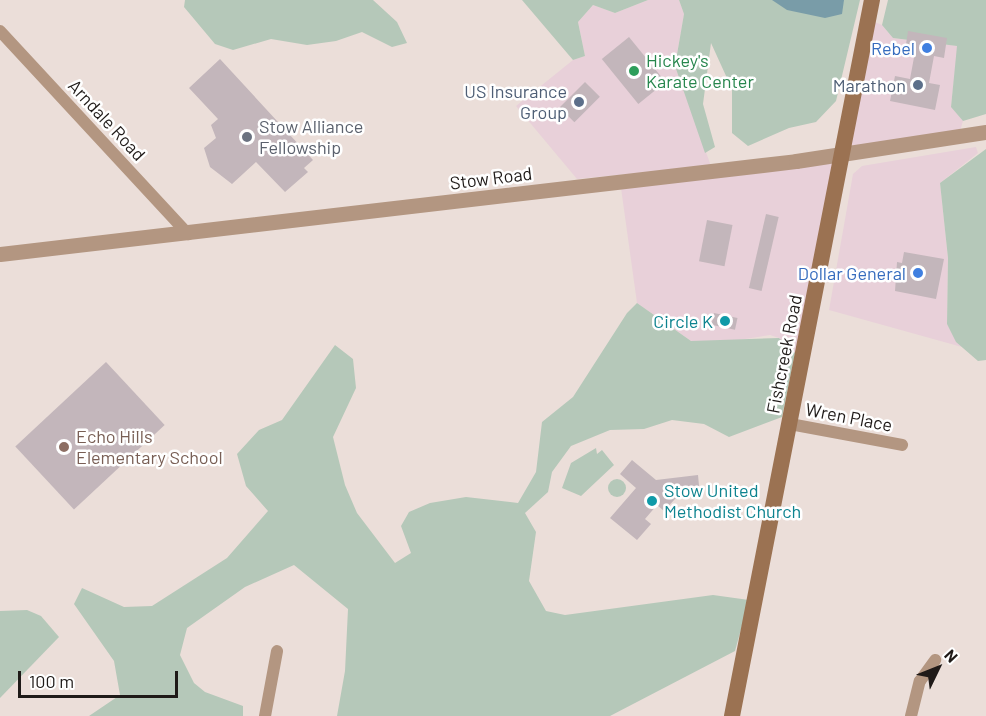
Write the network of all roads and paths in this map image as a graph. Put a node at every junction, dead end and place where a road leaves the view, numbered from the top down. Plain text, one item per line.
1 (872, 0) edge
2 (0, 31) edge
3 (986, 132) edge
4 (844, 154) junction
5 (188, 234) junction
6 (0, 254) edge
7 (790, 424) junction
8 (902, 445) dead end
9 (276, 651) dead end
10 (935, 660) dead end
11 (265, 716) edge
12 (732, 716) edge
13 (911, 716) edge

1 - 4 main road, Fishcreek Road
2 - 5 street, Arndale Road
3 - 4 street, Stow Road
4 - 5 street, Stow Road
4 - 7 main road, Fishcreek Road
5 - 6 street, Stow Road
7 - 8 street, Wren Place
7 - 12 main road, Fishcreek Road
9 - 11 street
10 - 13 street

